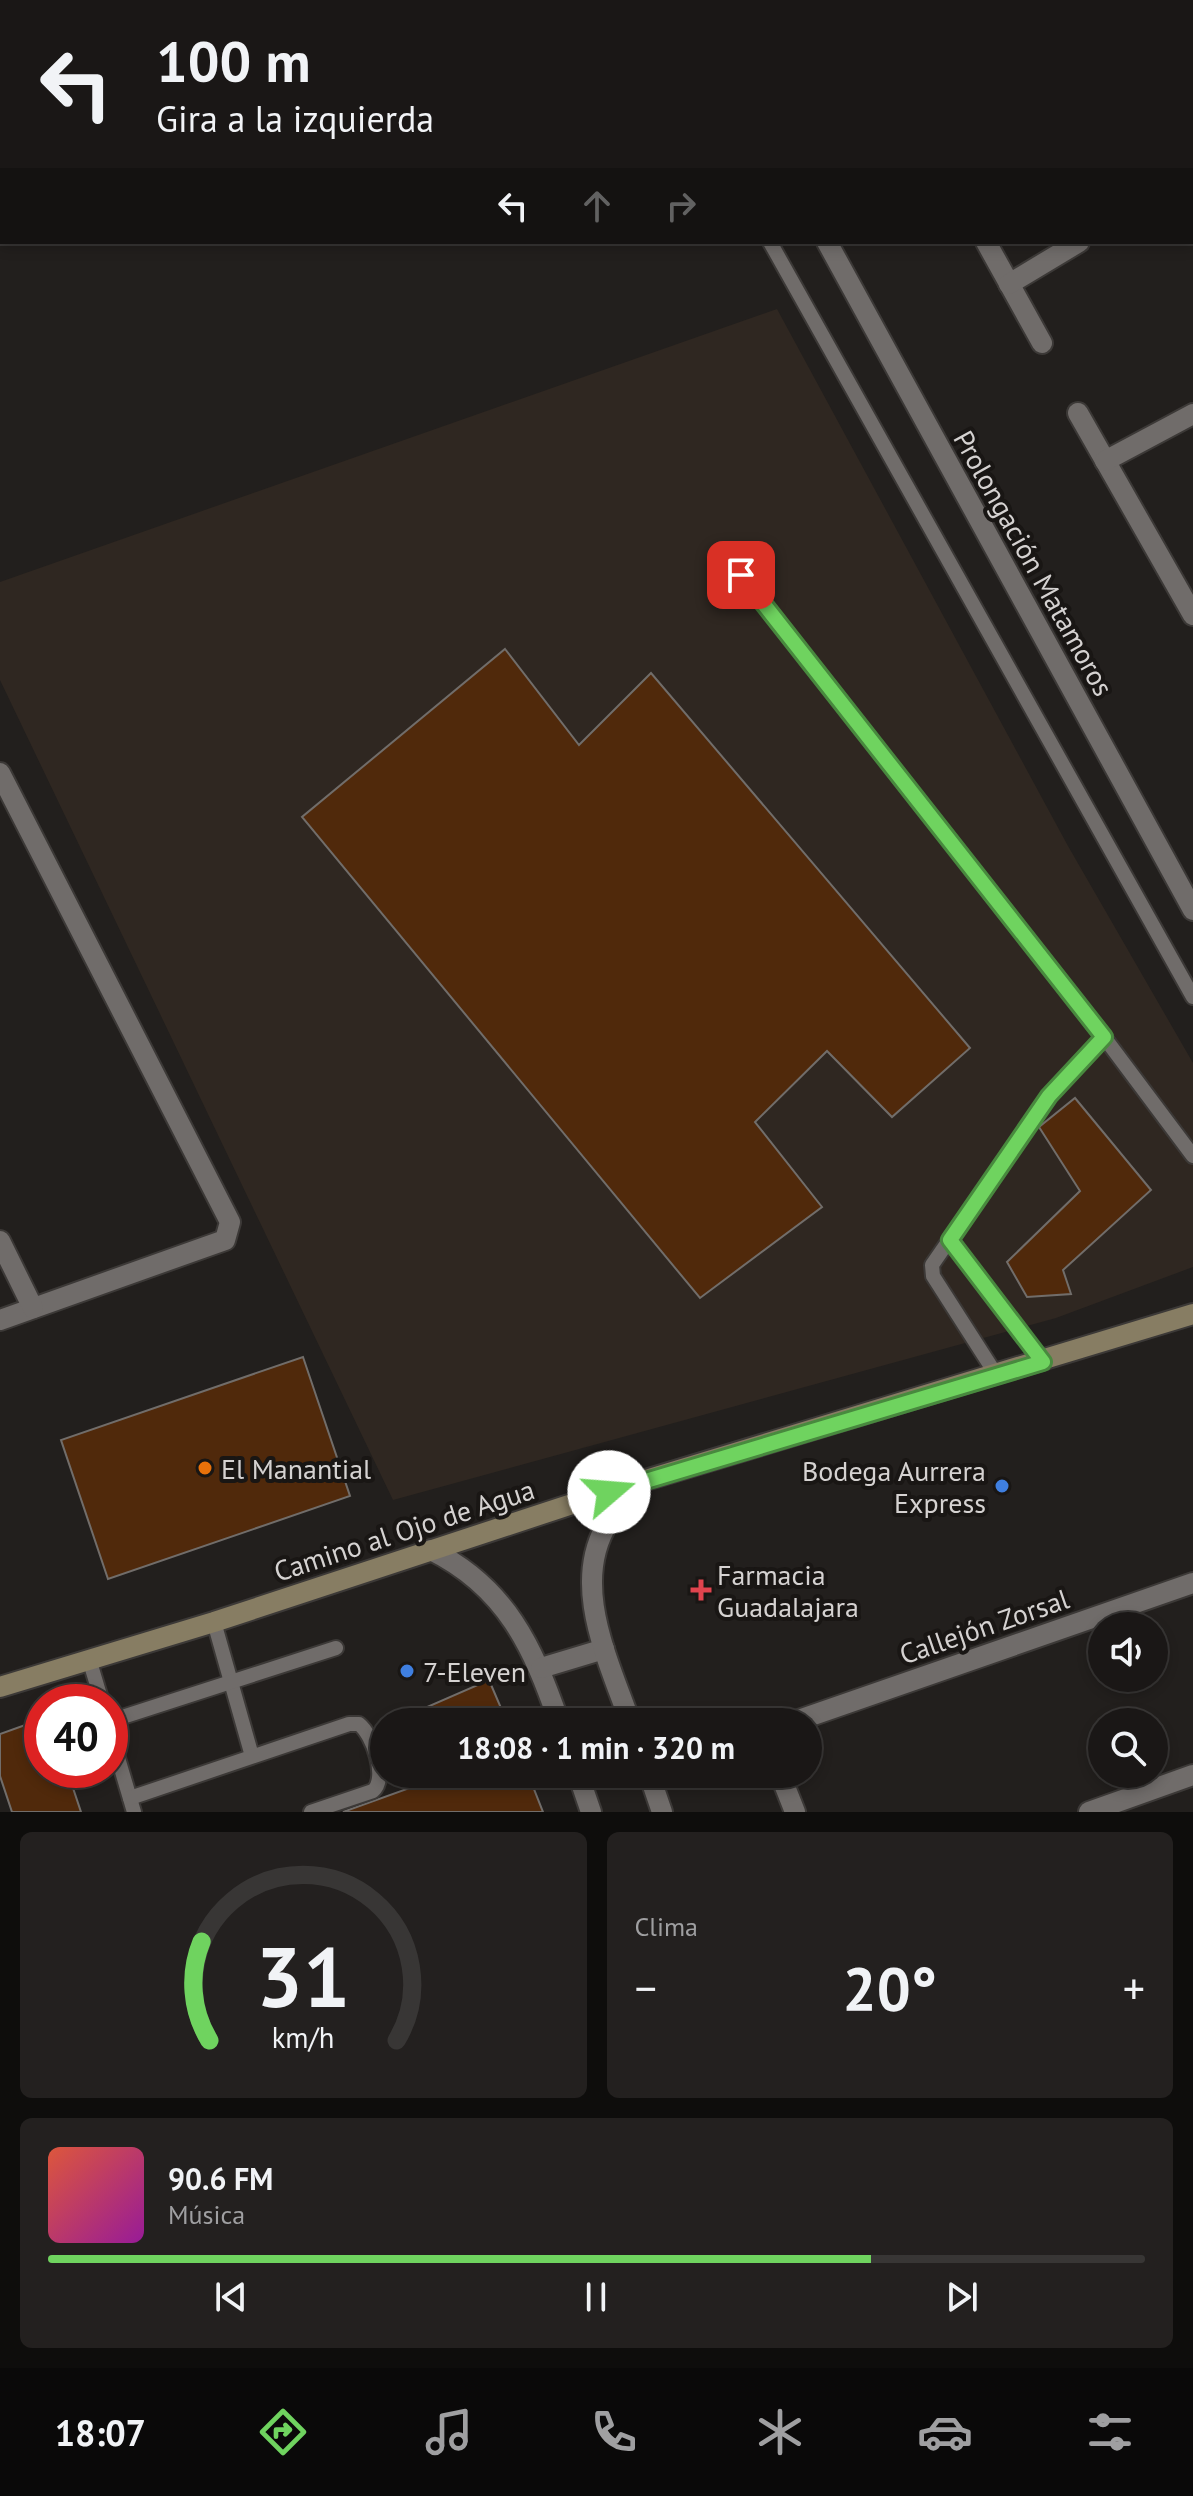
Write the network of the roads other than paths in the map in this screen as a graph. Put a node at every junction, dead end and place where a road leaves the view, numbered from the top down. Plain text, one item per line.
1 (771, 244) edge
2 (828, 244) edge
3 (987, 244) edge
4 (1076, 244) edge
5 (1009, 284) junction
6 (1042, 343) dead end
7 (1078, 413) dead end
8 (1193, 414) edge
9 (1105, 461) junction
10 (721, 550) dead end
11 (1193, 615) edge
12 (0, 773) edge
13 (1193, 910) edge
14 (1193, 997) edge
15 (1104, 1037) junction
16 (1193, 1156) edge
17 (950, 1240) junction
18 (0, 1241) edge
19 (33, 1308) junction
20 (1193, 1314) edge
21 (0, 1320) edge
22 (1043, 1362) junction
23 (997, 1376) junction
24 (639, 1482) junction
25 (431, 1550) junction
26 (1193, 1583) edge
27 (214, 1622) junction
28 (336, 1648) dead end
29 (604, 1649) junction
30 (90, 1662) junction
31 (541, 1668) junction
32 (231, 1683) junction
33 (97, 1684) edge
34 (0, 1687) edge
35 (554, 1708) edge
36 (625, 1708) edge
37 (822, 1712) edge
38 (128, 1715) edge
39 (252, 1756) junction
40 (1193, 1775) edge
41 (583, 1788) edge
42 (654, 1788) edge
43 (786, 1788) edge
44 (132, 1805) edge
45 (311, 1812) edge
46 (591, 1812) edge
47 (662, 1812) edge
48 (795, 1812) edge
49 (1089, 1812) edge

1 - 14 lane
2 - 13 street, Prolongación Matamoros
3 - 5 street
4 - 5 street
5 - 6 street
7 - 9 street
8 - 9 street
9 - 11 street
10 - 15 lane
12 - 19 street
15 - 16 lane
15 - 17 lane
17 - 22 lane
17 - 23 lane
18 - 19 street
19 - 21 street
20 - 22 street, Camino al Ojo de Agua
22 - 23 street, Camino al Ojo de Agua
23 - 24 street, Camino al Ojo de Agua
24 - 25 street, Camino al Ojo de Agua
24 - 29 street
25 - 27 street, Camino al Ojo de Agua
25 - 31 street
26 - 37 street, Callejón Zorsal
27 - 30 street, Camino al Ojo de Agua
27 - 32 lane
28 - 32 lane
29 - 31 street
29 - 36 street
30 - 33 lane
30 - 34 street, Camino al Ojo de Agua
31 - 35 street
32 - 38 lane
32 - 39 lane
39 - 44 lane
39 - 45 lane
40 - 49 street
41 - 46 street
42 - 47 street
43 - 48 street

